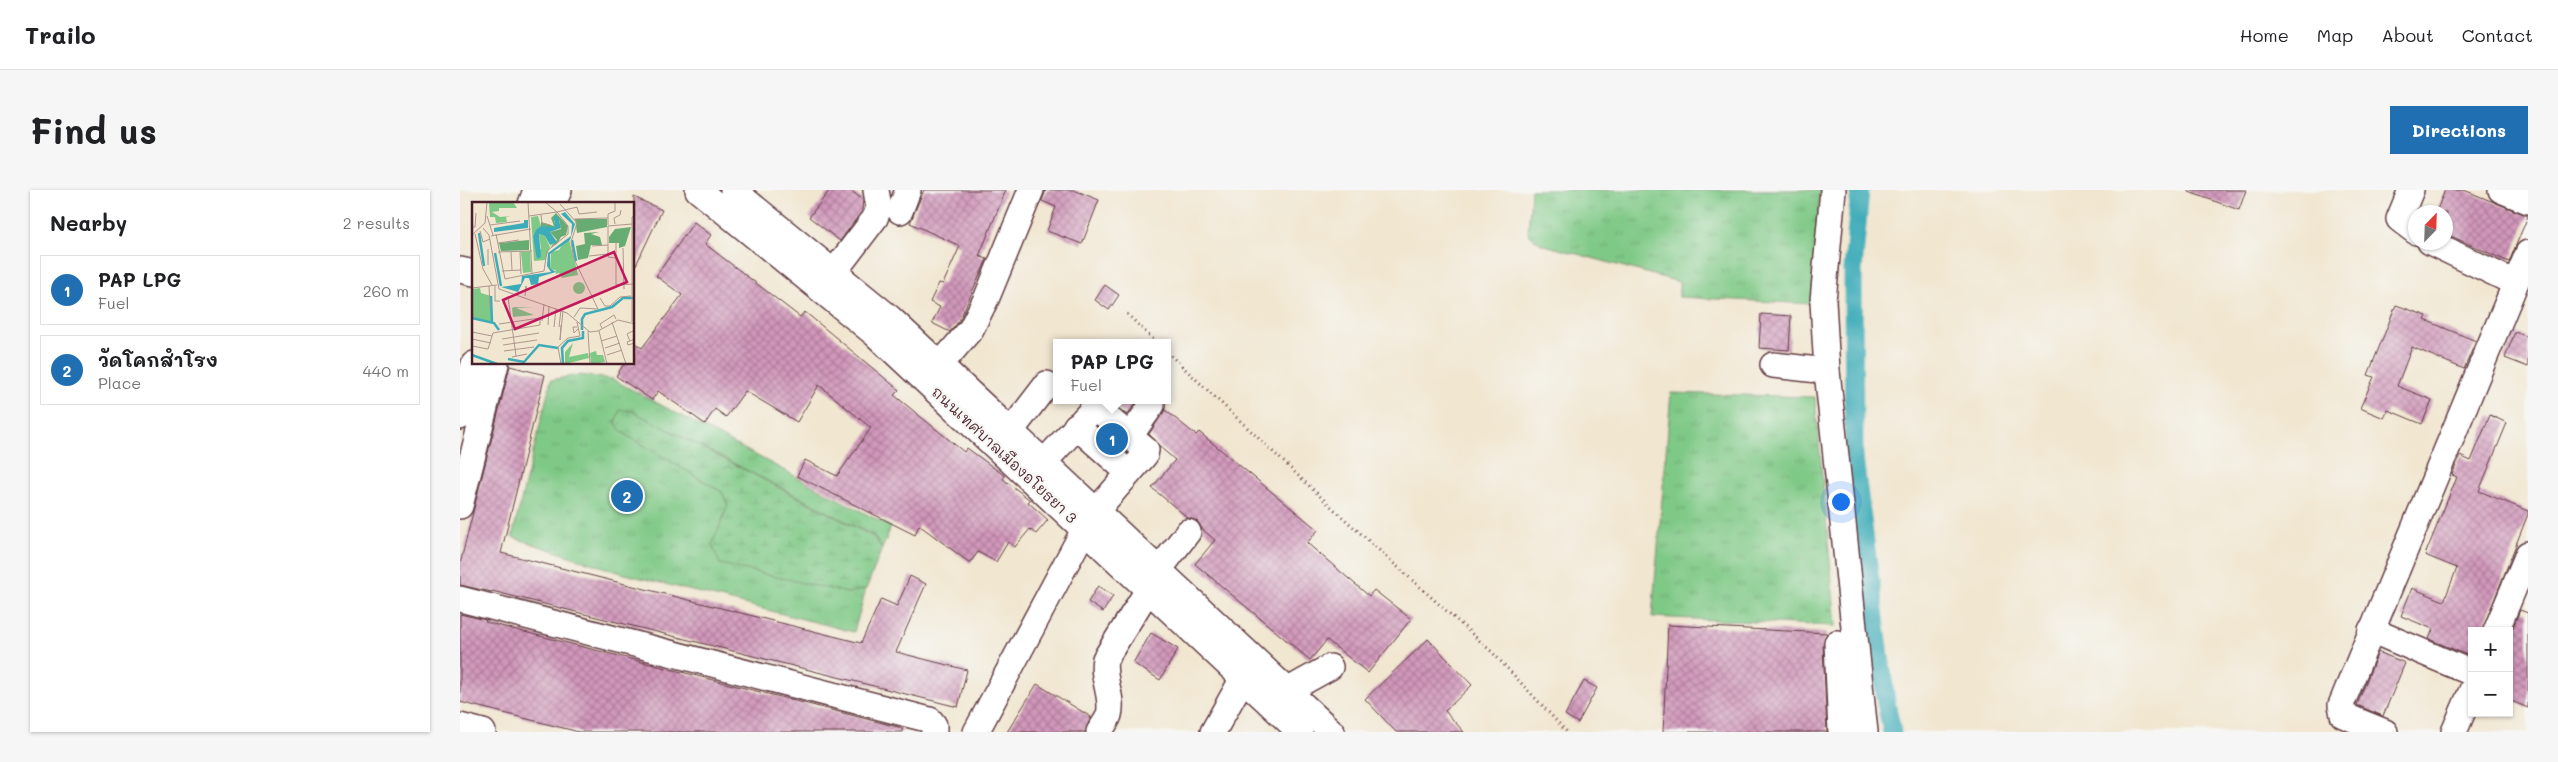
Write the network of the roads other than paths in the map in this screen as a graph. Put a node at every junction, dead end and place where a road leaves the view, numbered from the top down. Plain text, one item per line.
1 (536, 190) edge
2 (559, 190) edge
3 (698, 190) edge
4 (733, 190) edge
5 (876, 190) edge
6 (1031, 190) edge
7 (1833, 190) edge
8 (2411, 190) edge
9 (2501, 190) edge
10 (2528, 201) edge
11 (532, 202) edge
12 (554, 202) edge
13 (2407, 226) edge
14 (2447, 250) edge
15 (2528, 253) edge
16 (834, 272) junction
17 (2515, 283) junction
18 (940, 365) junction
19 (1773, 365) dead end
20 (1827, 371) junction
21 (477, 375) edge
22 (1047, 384) dead end
23 (1152, 406) dead end
24 (460, 417) edge
25 (1076, 426) junction
26 (1011, 431) junction
27 (468, 436) edge
28 (1130, 436) junction
29 (1044, 462) junction
30 (1130, 473) junction
31 (461, 495) edge
32 (1084, 514) junction
33 (1188, 532) dead end
34 (2528, 554) edge
35 (1154, 580) junction
36 (460, 599) edge
37 (2498, 627) edge
38 (2371, 630) junction
39 (1837, 643) dead end
40 (1330, 667) dead end
41 (2470, 672) edge
42 (1243, 678) junction
43 (1287, 691) junction
44 (2468, 699) edge
45 (460, 726) edge
46 (1287, 727) edge
47 (483, 732) edge
48 (934, 732) edge
49 (976, 732) edge
50 (1099, 732) edge
51 (1213, 732) edge
52 (1332, 732) edge
53 (1841, 732) edge
54 (1865, 732) edge
55 (2385, 732) edge
56 (2454, 732) edge

1 - 11 street
2 - 12 street
3 - 32 street, ถนนเทศบาลเมืองอโยธยา 3
4 - 16 street, ถนนเทศบาลเมืองอโยธยา 3
5 - 16 street
6 - 18 street
7 - 20 street
8 - 13 street
9 - 10 street
14 - 17 street
15 - 17 street
16 - 18 street, ถนนเทศบาลเมืองอโยธยา 3
17 - 38 street
18 - 26 street, ถนนเทศบาลเมืองอโยธยา 3
19 - 20 street
20 - 54 street
21 - 24 street
21 - 27 street
22 - 26 street
23 - 28 street
25 - 28 street
25 - 29 street
25 - 30 street
26 - 29 street, ถนนเทศบาลเมืองอโยธยา 3
27 - 31 street
28 - 30 street
29 - 32 street, ถนนเทศบาลเมืองอโยธยา 3
30 - 32 street
32 - 35 street, ถนนเทศบาลเมืองอโยธยา 3
32 - 49 street
33 - 35 street
34 - 37 street
35 - 42 street, ถนนเทศบาลเมืองอโยธยา 3
35 - 43 street, ถนนเทศบาลเมืองอโยธยา 3
35 - 50 street
36 - 48 street
38 - 41 street
38 - 55 street
39 - 53 street
40 - 43 street
42 - 46 street, ถนนเทศบาลเมืองอโยธยา 3
42 - 51 street
43 - 52 street, ถนนเทศบาลเมืองอโยธยา 3
44 - 56 street
45 - 47 street

